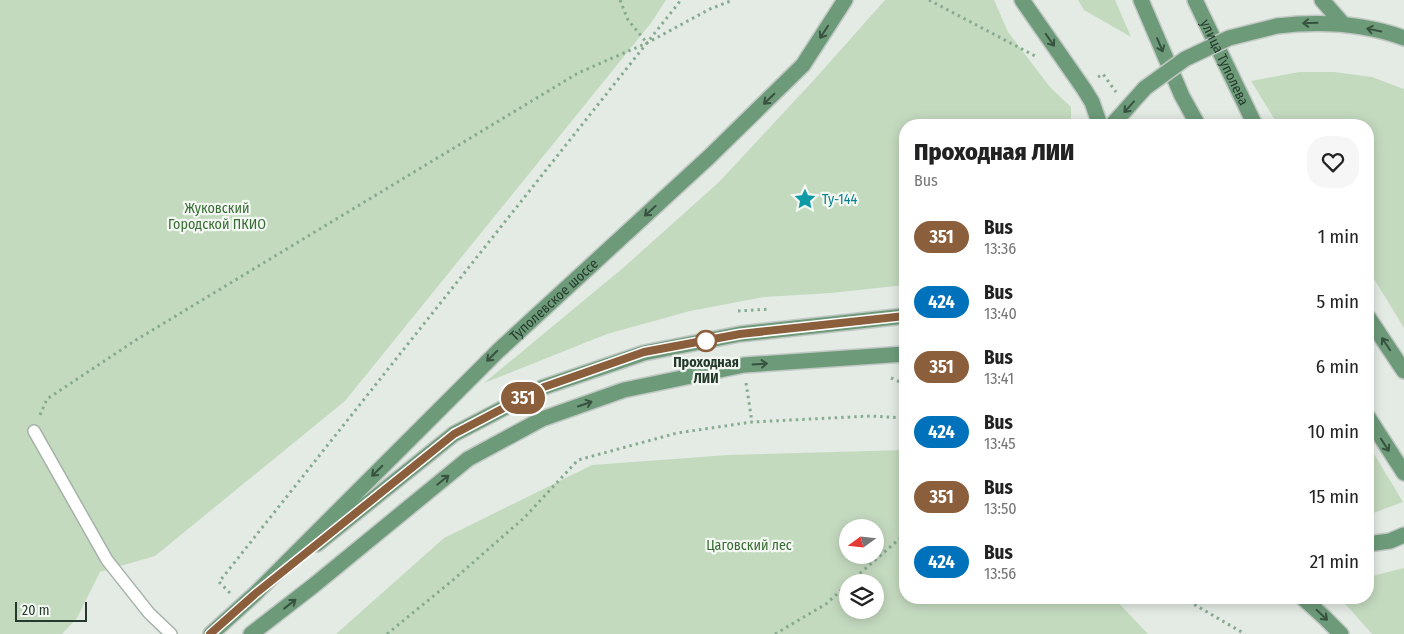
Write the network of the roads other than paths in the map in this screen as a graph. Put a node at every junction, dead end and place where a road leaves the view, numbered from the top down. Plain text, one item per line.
1 (845, 0) edge
2 (1022, 0) edge
3 (1141, 0) edge
4 (1195, 0) edge
5 (1322, 0) edge
6 (1343, 24) junction
7 (1404, 38) edge
8 (1098, 119) edge
9 (1117, 119) edge
10 (1195, 119) edge
11 (1252, 119) edge
12 (899, 317) edge
13 (1374, 326) edge
14 (899, 354) edge
15 (1404, 371) edge
16 (1374, 426) edge
17 (34, 431) road end
18 (1404, 473) edge
19 (1397, 538) edge
20 (1374, 543) edge
21 (255, 594) junction
22 (1310, 604) edge
23 (171, 634) edge
24 (210, 634) edge
25 (251, 634) edge
26 (1341, 634) edge

1 -> 21 main road, Туполевское шоссе
2 -> 8 main road
3 -> 10 main road
4 - 11 main road, улица Туполева
5 - 6 main road
7 -> 6 main road
6 -> 9 main road, bridge
12 - 21 main road, Туполевское шоссе
15 -> 13 main road
25 -> 14 main road
16 -> 18 main road
17 - 23 lane
19 - 20 main road
21 - 24 main road, Туполевское шоссе
22 -> 26 main road

